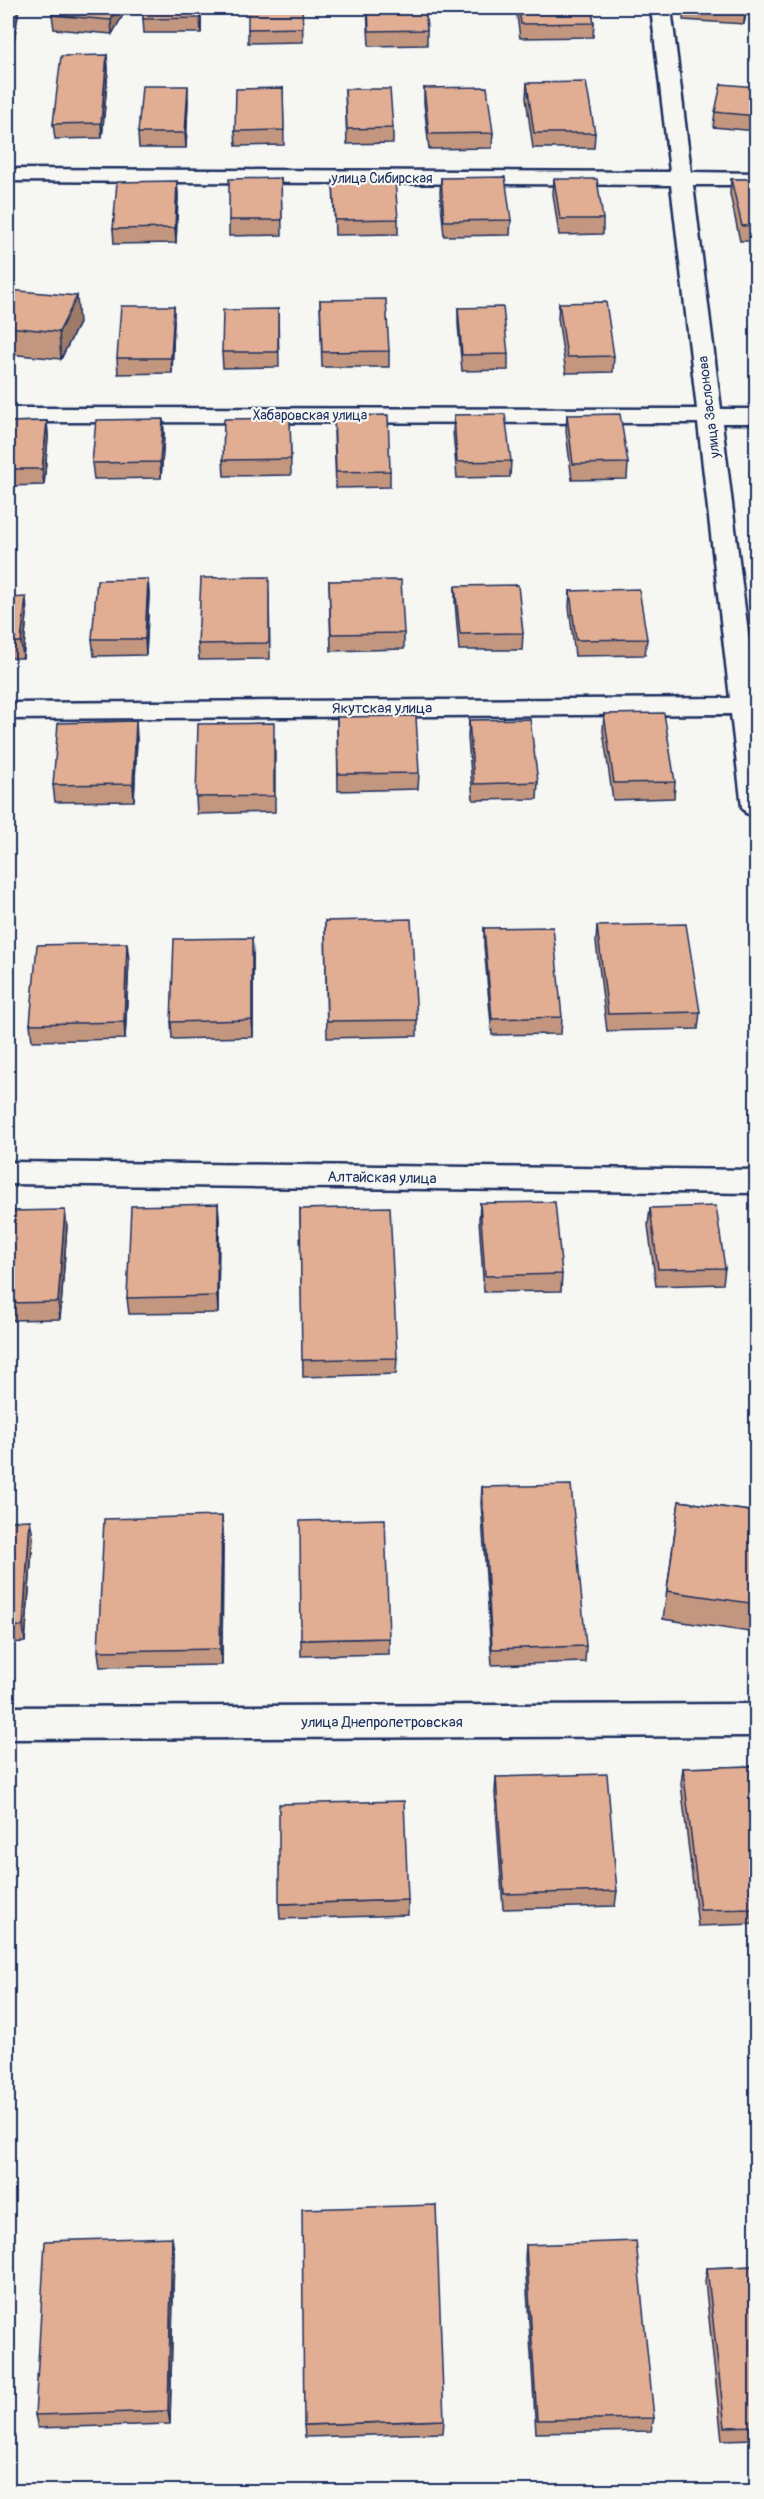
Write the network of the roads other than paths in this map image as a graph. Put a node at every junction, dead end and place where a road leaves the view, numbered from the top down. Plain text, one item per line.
1 (661, 8) edge
2 (8, 175) edge
3 (756, 179) edge
4 (681, 180) junction
5 (8, 415) edge
6 (710, 416) junction
7 (756, 416) edge
8 (750, 706) edge
9 (8, 711) edge
10 (756, 807) edge
11 (8, 1173) edge
12 (756, 1182) edge
13 (756, 1720) edge
14 (8, 1723) edge

1 - 4 street, улица Заслонова
2 - 4 street, улица Сибирская
3 - 4 street, улица Сибирская
4 - 6 street, улица Заслонова
5 - 6 street, Хабаровская улица
6 - 7 street, Хабаровская улица
6 - 8 street, улица Заслонова
8 - 9 street, Якутская улица
8 - 10 street, улица Заслонова
11 - 12 street, Алтайская улица
13 - 14 street, улица Днепропетровская

